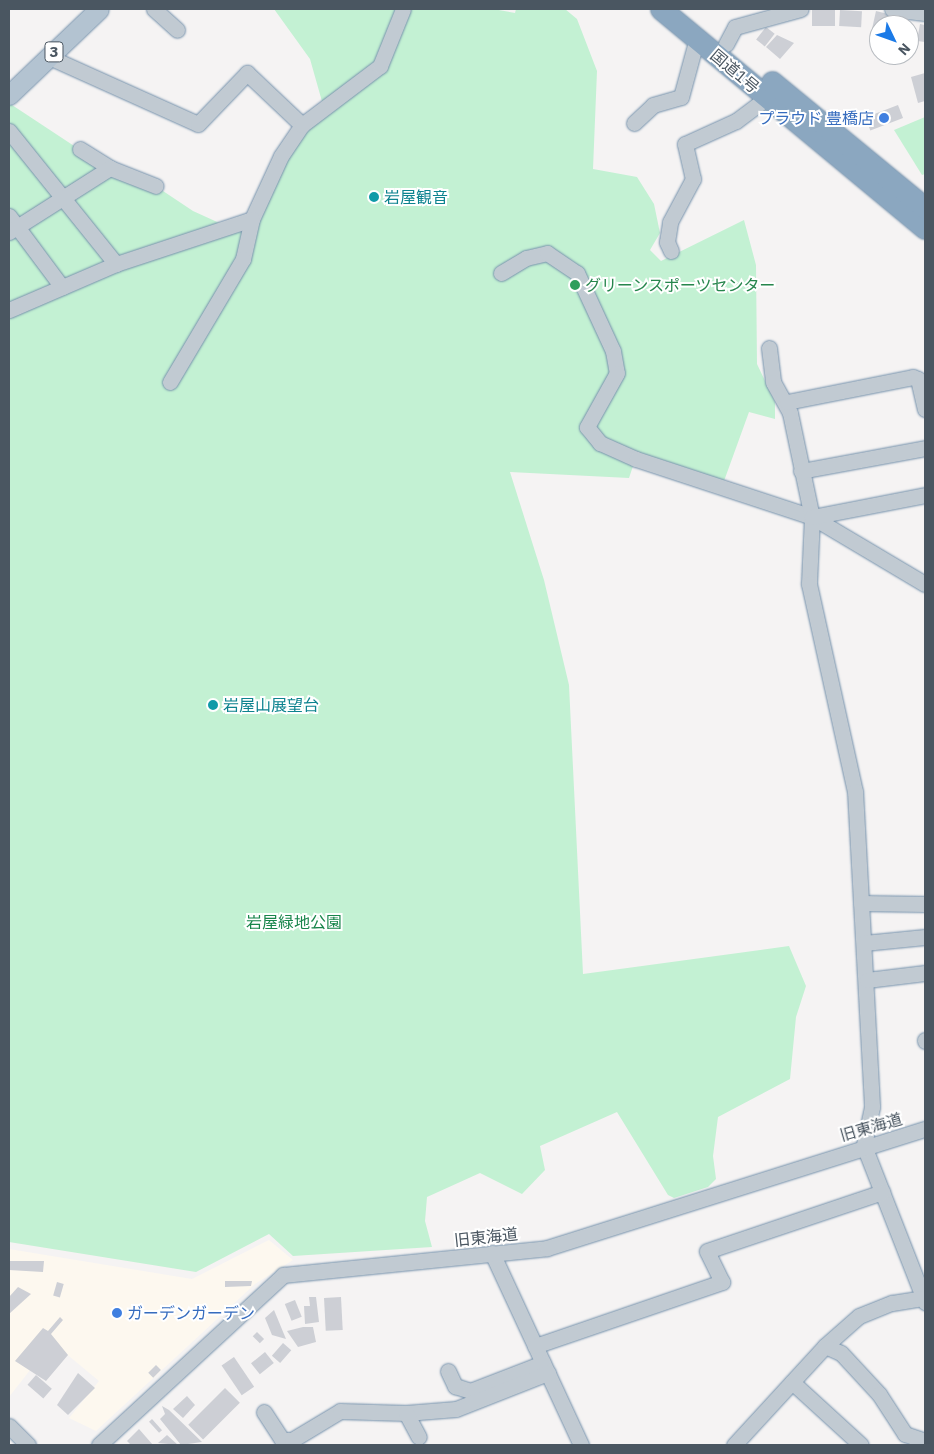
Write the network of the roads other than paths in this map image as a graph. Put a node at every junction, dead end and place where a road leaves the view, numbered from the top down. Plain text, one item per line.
1 (99, 9) edge
2 (154, 9) edge
3 (403, 9) edge
4 (661, 9) edge
5 (683, 9) edge
6 (801, 9) edge
7 (892, 9) edge
8 (925, 13) edge
9 (176, 30) dead end
10 (697, 38) junction
11 (726, 44) junction
12 (49, 57) junction
13 (9, 95) edge
14 (768, 97) junction
15 (634, 123) dead end
16 (302, 125) junction
17 (9, 131) edge
18 (80, 149) dead end
19 (110, 168) junction
20 (156, 186) dead end
21 (63, 198) junction
22 (925, 208) edge
23 (252, 219) junction
24 (11, 225) edge
25 (925, 228) edge
26 (671, 251) dead end
27 (116, 264) junction
28 (501, 273) dead end
29 (62, 287) junction
30 (10, 307) edge
31 (769, 348) dead end
32 (170, 382) dead end
33 (787, 402) junction
34 (925, 409) edge
35 (925, 448) edge
36 (801, 471) junction
37 (925, 495) edge
38 (812, 517) junction
39 (925, 584) edge
40 (861, 903) junction
41 (925, 904) edge
42 (925, 937) edge
43 (864, 944) junction
44 (925, 973) edge
45 (867, 980) junction
46 (925, 1130) edge
47 (864, 1146) junction
48 (882, 1192) junction
49 (492, 1254) junction
50 (924, 1300) edge
51 (535, 1346) junction
52 (825, 1346) junction
53 (545, 1368) junction
54 (448, 1371) dead end
55 (792, 1382) junction
56 (264, 1412) dead end
57 (406, 1413) junction
58 (9, 1426) edge
59 (419, 1437) dead end
60 (925, 1441) edge
61 (28, 1445) edge
62 (99, 1445) edge
63 (580, 1445) edge
64 (734, 1445) edge
65 (861, 1445) edge

1 - 12 main road, 3
2 - 9 street
3 - 16 street
4 - 10 highway, 国道1号
5 - 11 highway, 国道1号
6 - 11 street
7 - 8 street
10 - 14 highway, 国道1号
10 - 15 street
11 - 22 highway, 国道1号
12 - 13 main road, 3
12 - 16 street
14 - 25 highway, 国道1号
14 - 26 street
16 - 23 street
17 - 21 street
18 - 19 street
19 - 20 street
19 - 21 street
21 - 24 street
21 - 27 street
23 - 27 street
23 - 32 street
24 - 29 street
27 - 29 street
28 - 38 street
29 - 30 street
31 - 33 street
33 - 34 street
33 - 36 street
35 - 36 street
36 - 38 street
37 - 38 street
38 - 39 street
38 - 40 street
40 - 41 street
40 - 43 street
42 - 43 street
43 - 45 street
44 - 45 street
45 - 47 street
46 - 47 street, 旧東海道
47 - 48 street
47 - 49 street, 旧東海道
48 - 50 street
48 - 51 street
49 - 51 street
49 - 62 street, 旧東海道
50 - 52 street
51 - 53 street
52 - 55 street
52 - 60 street
53 - 54 street
53 - 57 street
53 - 63 street
55 - 64 street
55 - 65 street
56 - 57 street
57 - 59 street
58 - 61 street

